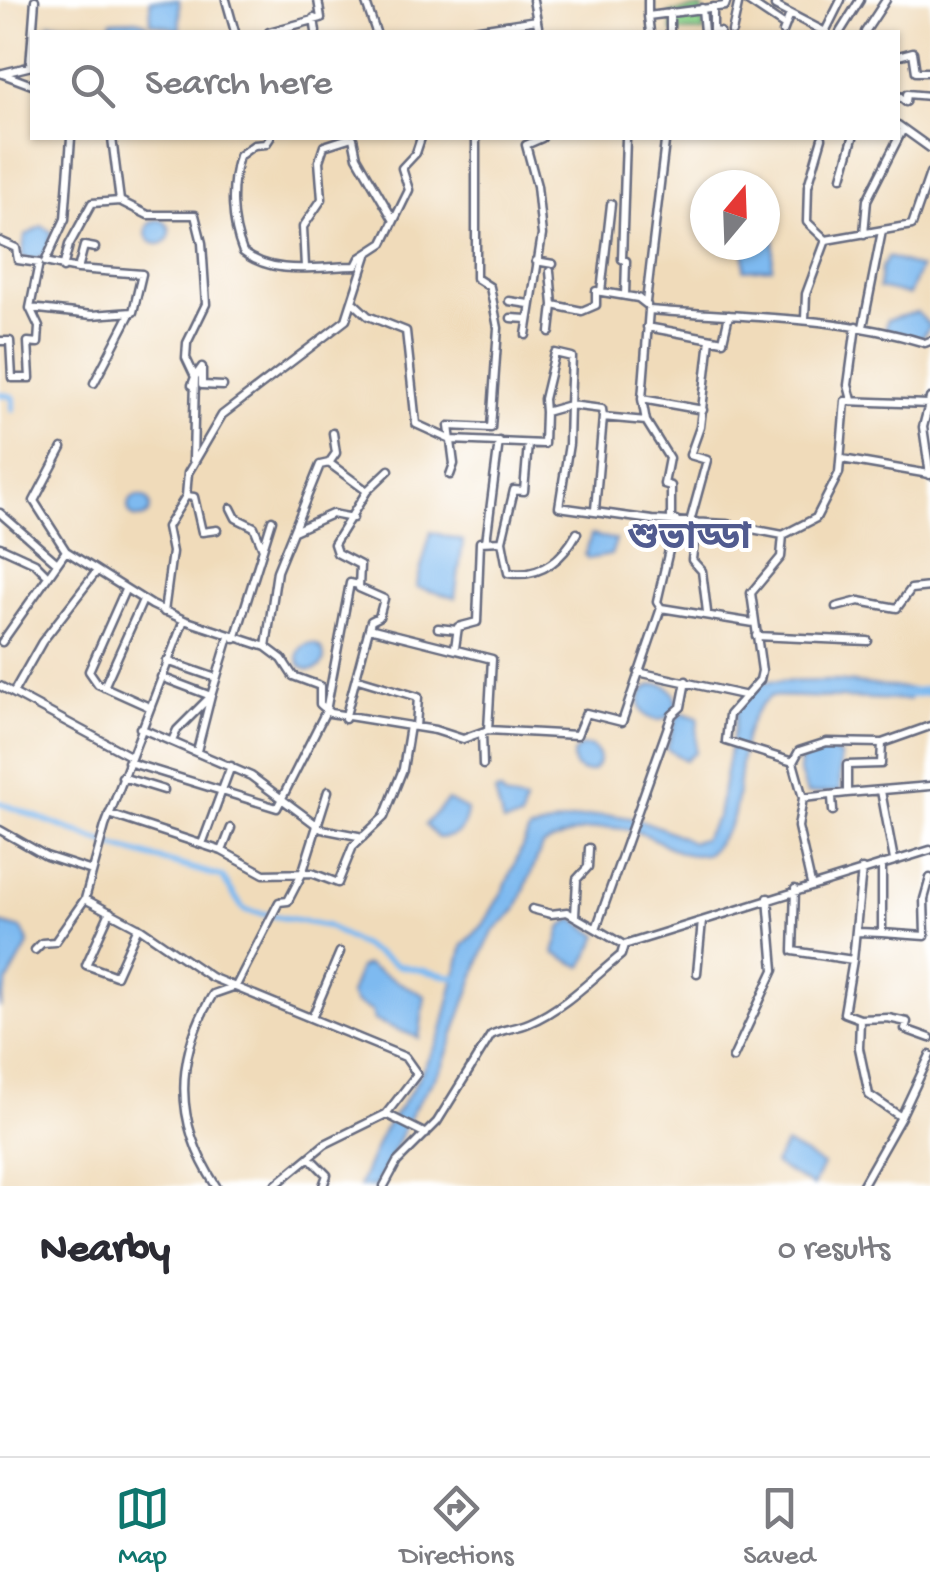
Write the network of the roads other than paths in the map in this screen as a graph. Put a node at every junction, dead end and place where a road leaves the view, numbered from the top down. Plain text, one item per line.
1 (35, 0) edge
2 (226, 0) edge
3 (318, 0) edge
4 (365, 0) edge
5 (533, 0) edge
6 (648, 0) edge
7 (727, 0) edge
8 (739, 0) edge
9 (746, 0) edge
10 (779, 0) edge
11 (841, 0) edge
12 (860, 0) edge
13 (886, 0) edge
14 (712, 7) junction
15 (702, 8) junction
16 (670, 12) junction
17 (790, 14) junction
18 (648, 16) junction
19 (314, 18) junction
20 (537, 20) junction
21 (293, 29) edge
22 (784, 29) edge
23 (33, 30) edge
24 (234, 30) edge
25 (316, 30) edge
26 (375, 30) edge
27 (479, 30) edge
28 (539, 30) edge
29 (650, 30) edge
30 (670, 30) edge
31 (704, 30) edge
32 (713, 30) edge
33 (732, 30) edge
34 (821, 30) edge
35 (826, 30) edge
36 (841, 30) edge
37 (866, 30) edge
38 (900, 55) edge
39 (30, 66) edge
40 (930, 72) edge
41 (1, 73) edge
42 (30, 85) edge
43 (930, 96) edge
44 (900, 97) edge
45 (900, 127) edge
46 (71, 140) edge
47 (112, 140) edge
48 (269, 140) edge
49 (344, 140) edge
50 (352, 140) edge
51 (420, 140) edge
52 (476, 140) edge
53 (537, 140) edge
54 (626, 140) edge
55 (821, 140) edge
56 (852, 140) edge
57 (894, 140) edge
58 (665, 142) dead end
59 (930, 148) edge
60 (930, 174) edge
61 (842, 177) dead end
62 (120, 201) junction
63 (611, 204) dead end
64 (394, 218) junction
65 (882, 231) junction
66 (864, 234) junction
67 (826, 240) junction
68 (0, 241) edge
69 (95, 248) dead end
70 (367, 254) junction
71 (536, 261) junction
72 (42, 262) junction
73 (305, 267) junction
74 (63, 268) junction
75 (78, 269) junction
76 (601, 292) junction
77 (625, 296) junction
78 (509, 300) dead end
79 (355, 304) junction
80 (529, 304) junction
81 (554, 305) junction
82 (647, 306) junction
83 (30, 308) junction
84 (729, 315) junction
85 (129, 316) junction
86 (511, 318) dead end
87 (527, 319) junction
88 (805, 320) junction
89 (647, 326) junction
90 (860, 327) junction
91 (550, 332) dead end
92 (526, 336) dead end
93 (710, 339) junction
94 (0, 341) edge
95 (928, 344) edge
96 (194, 381) junction
97 (94, 383) dead end
98 (223, 386) dead end
99 (642, 399) junction
100 (852, 400) junction
101 (930, 401) edge
102 (570, 405) junction
103 (703, 410) junction
104 (546, 412) junction
105 (603, 417) junction
106 (646, 421) junction
107 (333, 433) dead end
108 (451, 440) junction
109 (499, 441) junction
110 (528, 444) junction
111 (62, 448) dead end
112 (842, 459) junction
113 (329, 463) junction
114 (193, 464) junction
115 (389, 470) dead end
116 (930, 474) edge
117 (450, 476) dead end
118 (368, 491) junction
119 (186, 496) junction
120 (231, 508) dead end
121 (595, 510) junction
122 (0, 513) edge
123 (353, 518) junction
124 (272, 520) dead end
125 (674, 520) junction
126 (693, 522) junction
127 (216, 530) dead end
128 (294, 530) junction
129 (577, 533) dead end
130 (783, 535) junction
131 (486, 542) junction
132 (502, 542) junction
133 (0, 547) edge
134 (264, 549) junction
135 (66, 551) junction
136 (56, 562) junction
137 (97, 571) junction
138 (48, 576) junction
139 (359, 585) junction
140 (930, 587) edge
141 (126, 590) junction
142 (143, 600) junction
143 (836, 606) dead end
144 (660, 608) junction
145 (164, 612) junction
146 (706, 612) junction
147 (184, 620) junction
148 (754, 623) junction
149 (369, 628) junction
150 (438, 628) dead end
151 (458, 630) junction
152 (756, 636) junction
153 (232, 638) junction
154 (868, 641) dead end
155 (2, 642) edge
156 (266, 647) junction
157 (455, 648) junction
158 (167, 661) junction
159 (638, 672) junction
160 (161, 677) junction
161 (216, 678) junction
162 (358, 679) junction
163 (686, 681) junction
164 (0, 686) edge
165 (104, 687) junction
166 (13, 693) junction
167 (743, 695) junction
168 (211, 696) junction
169 (149, 707) junction
170 (326, 710) junction
171 (345, 719) junction
172 (930, 726) edge
173 (413, 727) junction
174 (140, 728) junction
175 (485, 731) junction
176 (172, 741) junction
177 (882, 743) junction
178 (197, 752) junction
179 (129, 759) junction
180 (793, 762) junction
181 (483, 765) dead end
182 (231, 766) junction
183 (122, 777) junction
184 (930, 786) edge
185 (164, 790) dead end
186 (881, 790) junction
187 (328, 791) dead end
188 (221, 792) junction
189 (846, 793) junction
190 (832, 797) junction
191 (803, 798) junction
192 (282, 800) junction
193 (833, 811) dead end
194 (109, 814) junction
195 (319, 827) junction
196 (230, 828) dead end
197 (0, 830) edge
198 (363, 838) junction
199 (202, 844) junction
200 (589, 848) dead end
201 (222, 850) junction
202 (930, 850) edge
203 (894, 860) junction
204 (882, 864) junction
205 (862, 870) junction
206 (92, 871) junction
207 (302, 874) junction
208 (930, 878) edge
209 (811, 884) junction
210 (796, 889) junction
211 (768, 898) junction
212 (84, 899) junction
213 (532, 909) dead end
214 (110, 912) junction
215 (575, 916) junction
216 (702, 921) junction
217 (597, 926) junction
218 (138, 928) junction
219 (858, 932) junction
220 (882, 933) junction
221 (624, 946) junction
222 (36, 950) dead end
223 (340, 952) dead end
224 (853, 960) junction
225 (696, 973) dead end
226 (236, 986) junction
227 (312, 1018) junction
228 (860, 1019) junction
229 (930, 1038) edge
230 (930, 1055) edge
231 (733, 1058) dead end
232 (389, 1115) junction
233 (902, 1117) junction
234 (426, 1134) junction
235 (310, 1158) junction
236 (216, 1186) edge
237 (274, 1186) edge
238 (323, 1186) edge
239 (384, 1186) edge
240 (862, 1186) edge

1 - 23 street
2 - 24 street
3 - 19 street
4 - 26 street
5 - 20 street
6 - 18 street
7 - 14 street
8 - 33 street
9 - 22 street
10 - 17 street
11 - 35 street
12 - 36 street
13 - 37 street
14 - 15 street
14 - 32 street
15 - 16 street
15 - 31 street
16 - 18 street
16 - 30 street
17 - 22 street
17 - 34 street
18 - 29 street
19 - 21 street
19 - 25 street
20 - 27 street
20 - 28 street
38 - 40 street
39 - 41 street
41 - 42 street
43 - 44 street
45 - 59 street
46 - 72 street
47 - 62 street
48 - 73 street
49 - 73 street
50 - 64 street
51 - 64 street
52 - 108 street
53 - 71 street
54 - 77 street
55 - 67 street
56 - 61 street
57 - 66 street
58 - 82 street
60 - 65 street
62 - 74 street
62 - 96 street
63 - 76 street
64 - 70 street
65 - 66 street
65 - 90 street
66 - 67 street
67 - 88 street
68 - 72 street
69 - 75 street
70 - 73 street
70 - 79 street
71 - 80 street
71 - 81 street
72 - 74 street
72 - 83 street
74 - 75 street
75 - 85 street
76 - 77 street
76 - 81 street
77 - 82 street
78 - 80 street
79 - 108 street
79 - 114 street
80 - 87 street
81 - 91 street
82 - 84 street
82 - 89 street
83 - 85 street
83 - 94 street
84 - 88 street
84 - 93 street
85 - 97 street
86 - 87 street
87 - 92 street
88 - 90 street
89 - 93 street
89 - 99 street
90 - 95 street
90 - 100 street
93 - 103 street
96 - 98 street
96 - 114 street
99 - 103 street
99 - 106 street
100 - 101 street
100 - 112 street
101 - 116 street
102 - 104 street
102 - 104 street
102 - 105 street
102 - 121 street
103 - 126 street
104 - 110 street
105 - 106 street
105 - 121 street
106 - 125 street
107 - 113 street
108 - 109 street
108 - 117 street
109 - 110 street
109 - 131 street
110 - 132 street
111 - 135 street
112 - 116 street
112 - 130 street
113 - 118 street
113 - 128 street
114 - 119 street
115 - 118 street
118 - 123 street
119 - 127 street
119 - 145 street
120 - 134 street
121 - 125 street
122 - 136 street
123 - 128 street
123 - 139 street
124 - 134 street
125 - 126 street
125 - 144 street
126 - 130 street
126 - 146 street
128 - 156 street
129 - 132 street
130 - 148 street
131 - 132 street
131 - 151 street
133 - 138 street
134 - 153 street
135 - 136 street
135 - 137 street
136 - 138 street
137 - 141 street
137 - 166 street
138 - 155 street
139 - 149 street
139 - 170 street
140 - 143 street
141 - 142 street
141 - 165 street
142 - 145 street
142 - 165 street
144 - 146 street
144 - 159 street
145 - 147 street
146 - 148 street
147 - 153 street
147 - 158 street
148 - 152 street
149 - 157 street
149 - 162 street
150 - 151 street
151 - 157 street
152 - 154 street
152 - 167 street
153 - 156 street
153 - 161 street
156 - 170 street
157 - 175 street
158 - 160 street
158 - 161 street
159 - 163 street
159 - 175 street
160 - 168 street
160 - 169 street
161 - 168 street
162 - 171 street
162 - 173 street
163 - 167 street
163 - 217 street
164 - 166 street
165 - 169 street
166 - 179 street
167 - 180 street
168 - 176 street
168 - 178 street
169 - 174 street
170 - 171 street
170 - 192 street
171 - 173 street
172 - 177 street
173 - 175 street
173 - 198 street
174 - 176 street
174 - 179 street
175 - 181 street
176 - 178 street
177 - 180 street
177 - 189 street
178 - 182 street
179 - 183 street
179 - 188 street
180 - 191 street
182 - 188 street
182 - 192 street
183 - 185 street
183 - 194 street
184 - 186 street
186 - 189 street
186 - 203 street
187 - 195 street
188 - 192 street
188 - 199 street
189 - 190 street
190 - 191 street
190 - 193 street
191 - 209 street
192 - 195 street
194 - 199 street
194 - 206 street
195 - 198 street
195 - 207 street
196 - 201 street
197 - 206 street
198 - 207 street
199 - 201 street
200 - 215 street
201 - 207 street
202 - 203 street
203 - 204 street
204 - 205 street
204 - 220 street
205 - 209 street
205 - 219 street
206 - 212 street
207 - 226 street
208 - 220 street
209 - 210 street
210 - 211 street
210 - 224 street
211 - 216 street
211 - 231 street
212 - 214 street
212 - 222 street
213 - 215 street
214 - 218 street
214 - 218 street
215 - 217 street
216 - 221 street
216 - 225 street
217 - 221 street
218 - 226 street
219 - 220 street
219 - 224 street
221 - 234 street
223 - 227 street
224 - 228 street
226 - 227 street
226 - 236 street
227 - 232 street
228 - 229 street
228 - 233 street
230 - 233 street
232 - 234 street
232 - 235 street
233 - 240 street
234 - 239 street
235 - 237 street
235 - 238 street

